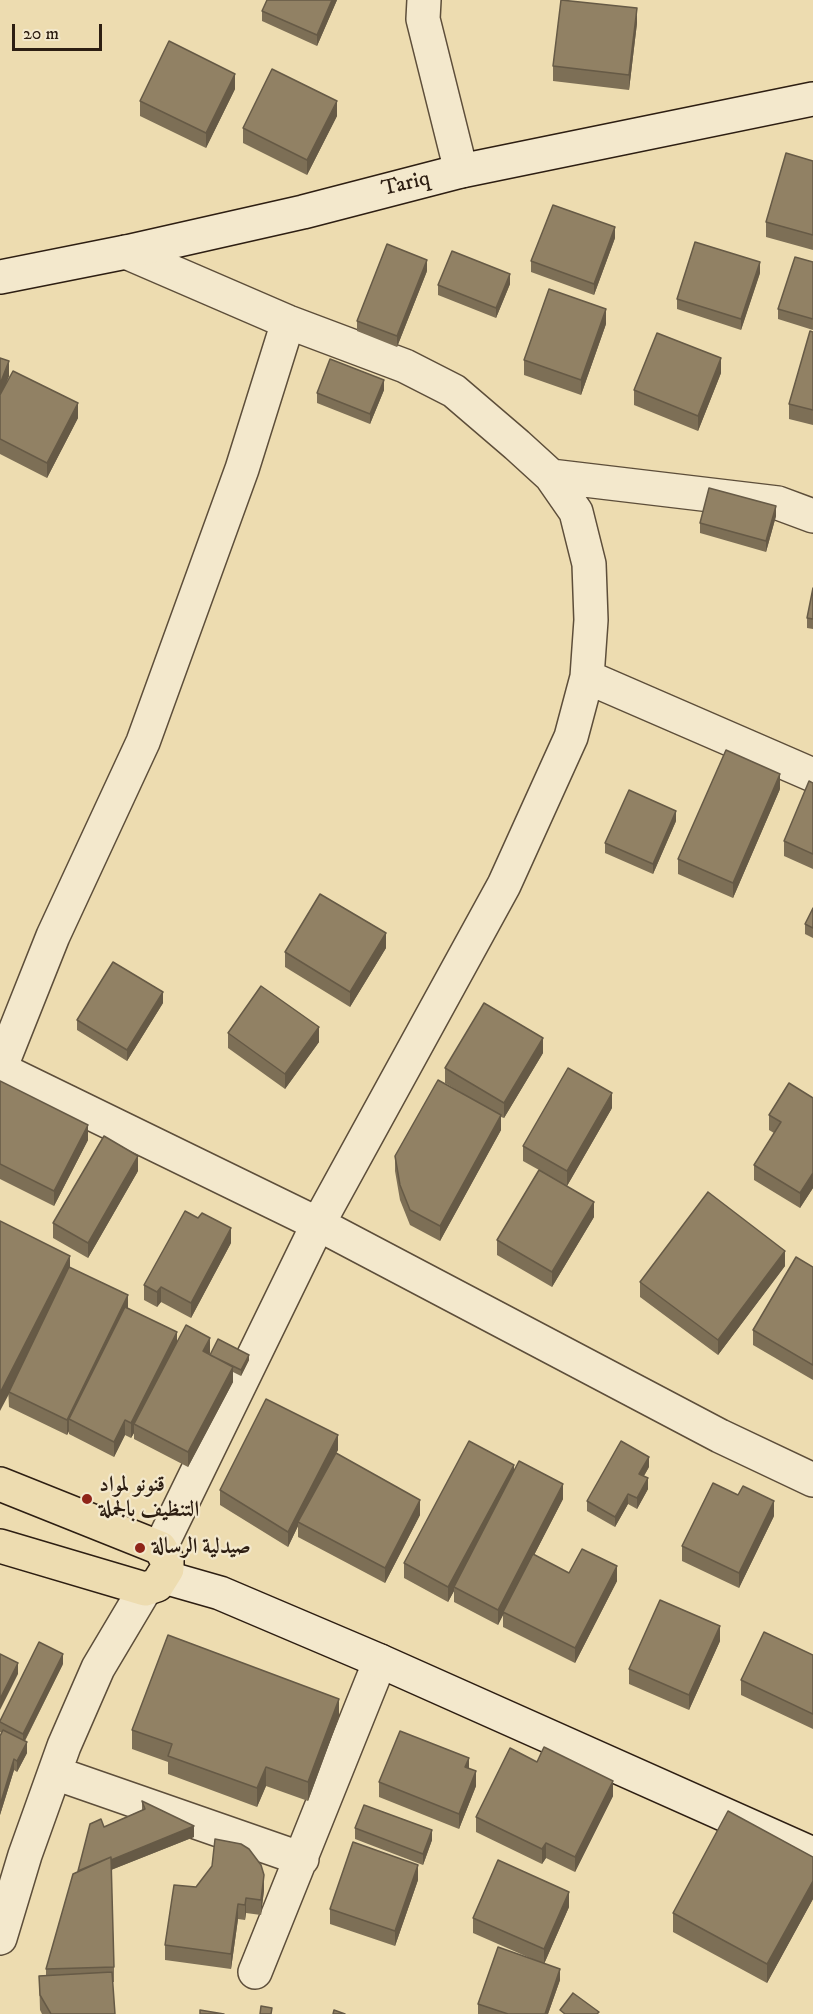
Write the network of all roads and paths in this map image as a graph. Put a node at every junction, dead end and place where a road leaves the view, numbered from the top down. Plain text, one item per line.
1 (424, 0) edge
2 (813, 99) edge
3 (461, 171) junction
4 (126, 252) junction
5 (0, 277) edge
6 (288, 322) junction
7 (551, 476) junction
8 (813, 516) edge
9 (587, 677) junction
10 (813, 775) edge
11 (0, 1069) edge
12 (318, 1224) junction
13 (813, 1480) edge
14 (0, 1484) edge
15 (0, 1546) edge
16 (156, 1571) junction
17 (380, 1661) junction
18 (55, 1773) junction
19 (813, 1854) edge
20 (302, 1859) junction
21 (0, 1938) edge
22 (255, 1972) dead end

1 - 3 street
2 - 3 street, Tariq
3 - 4 street, Tariq
4 - 5 street, Tariq
4 - 6 street
6 - 7 street
6 - 11 street
7 - 8 street
7 - 9 street
9 - 10 street
9 - 12 street
11 - 12 street
12 - 13 street
12 - 16 street
14 - 16 main road
15 - 16 main road
16 - 17 street
16 - 18 street
17 - 19 street
17 - 20 street
18 - 20 street
18 - 21 street
20 - 22 street

